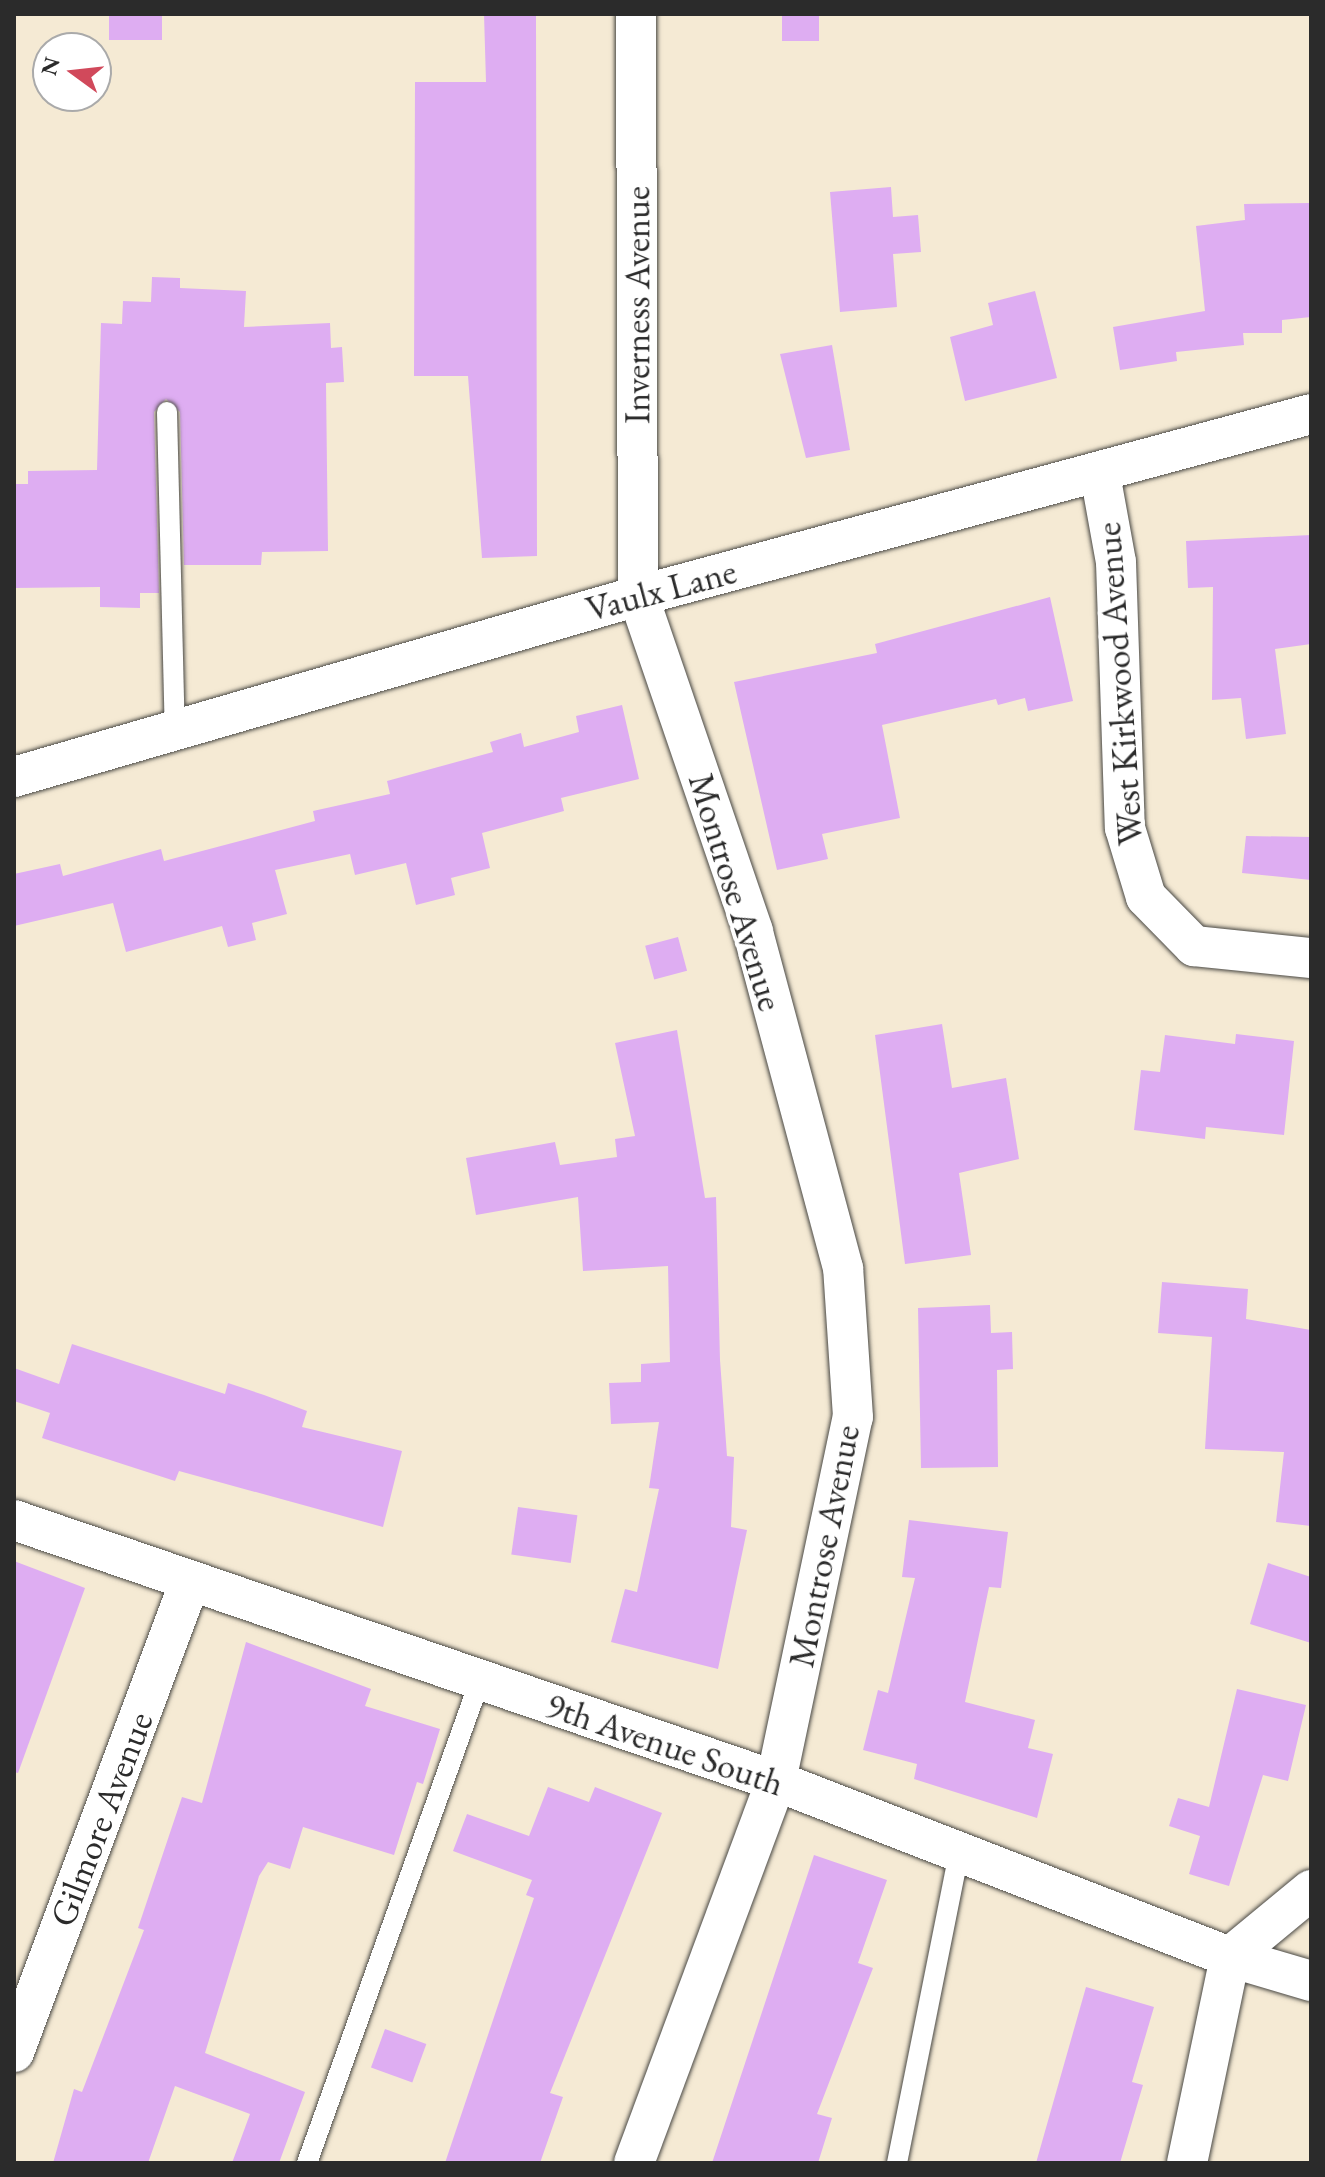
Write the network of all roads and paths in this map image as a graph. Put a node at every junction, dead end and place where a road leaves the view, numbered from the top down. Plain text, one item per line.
1 (636, 14) edge
2 (167, 412) dead end
3 (1311, 414) edge
4 (1100, 474) junction
5 (638, 596) junction
6 (175, 730) junction
7 (14, 777) edge
8 (1311, 958) edge
9 (14, 1520) edge
10 (189, 1585) junction
11 (480, 1680) junction
12 (776, 1781) junction
13 (959, 1852) junction
14 (1311, 1890) edge
15 (1230, 1957) junction
16 (1311, 1981) edge
17 (14, 2052) edge
18 (307, 2163) edge
19 (634, 2163) edge
20 (897, 2163) edge
21 (1187, 2163) edge

1 - 5 street, Inverness Avenue
2 - 6 lane
3 - 4 street, Vaulx Lane
4 - 5 street, Vaulx Lane
4 - 8 street, West Kirkwood Avenue
5 - 6 street, Vaulx Lane
5 - 12 street, Montrose Avenue
6 - 7 street, Vaulx Lane
9 - 10 street, 9th Avenue South
10 - 11 street, 9th Avenue South
10 - 17 street, Gilmore Avenue
11 - 12 street, 9th Avenue South
11 - 18 lane
12 - 13 street, 9th Avenue South
12 - 19 street, Montrose Avenue
13 - 15 street, 9th Avenue South
13 - 20 lane
14 - 15 street
15 - 16 street, 9th Avenue South
15 - 21 street

